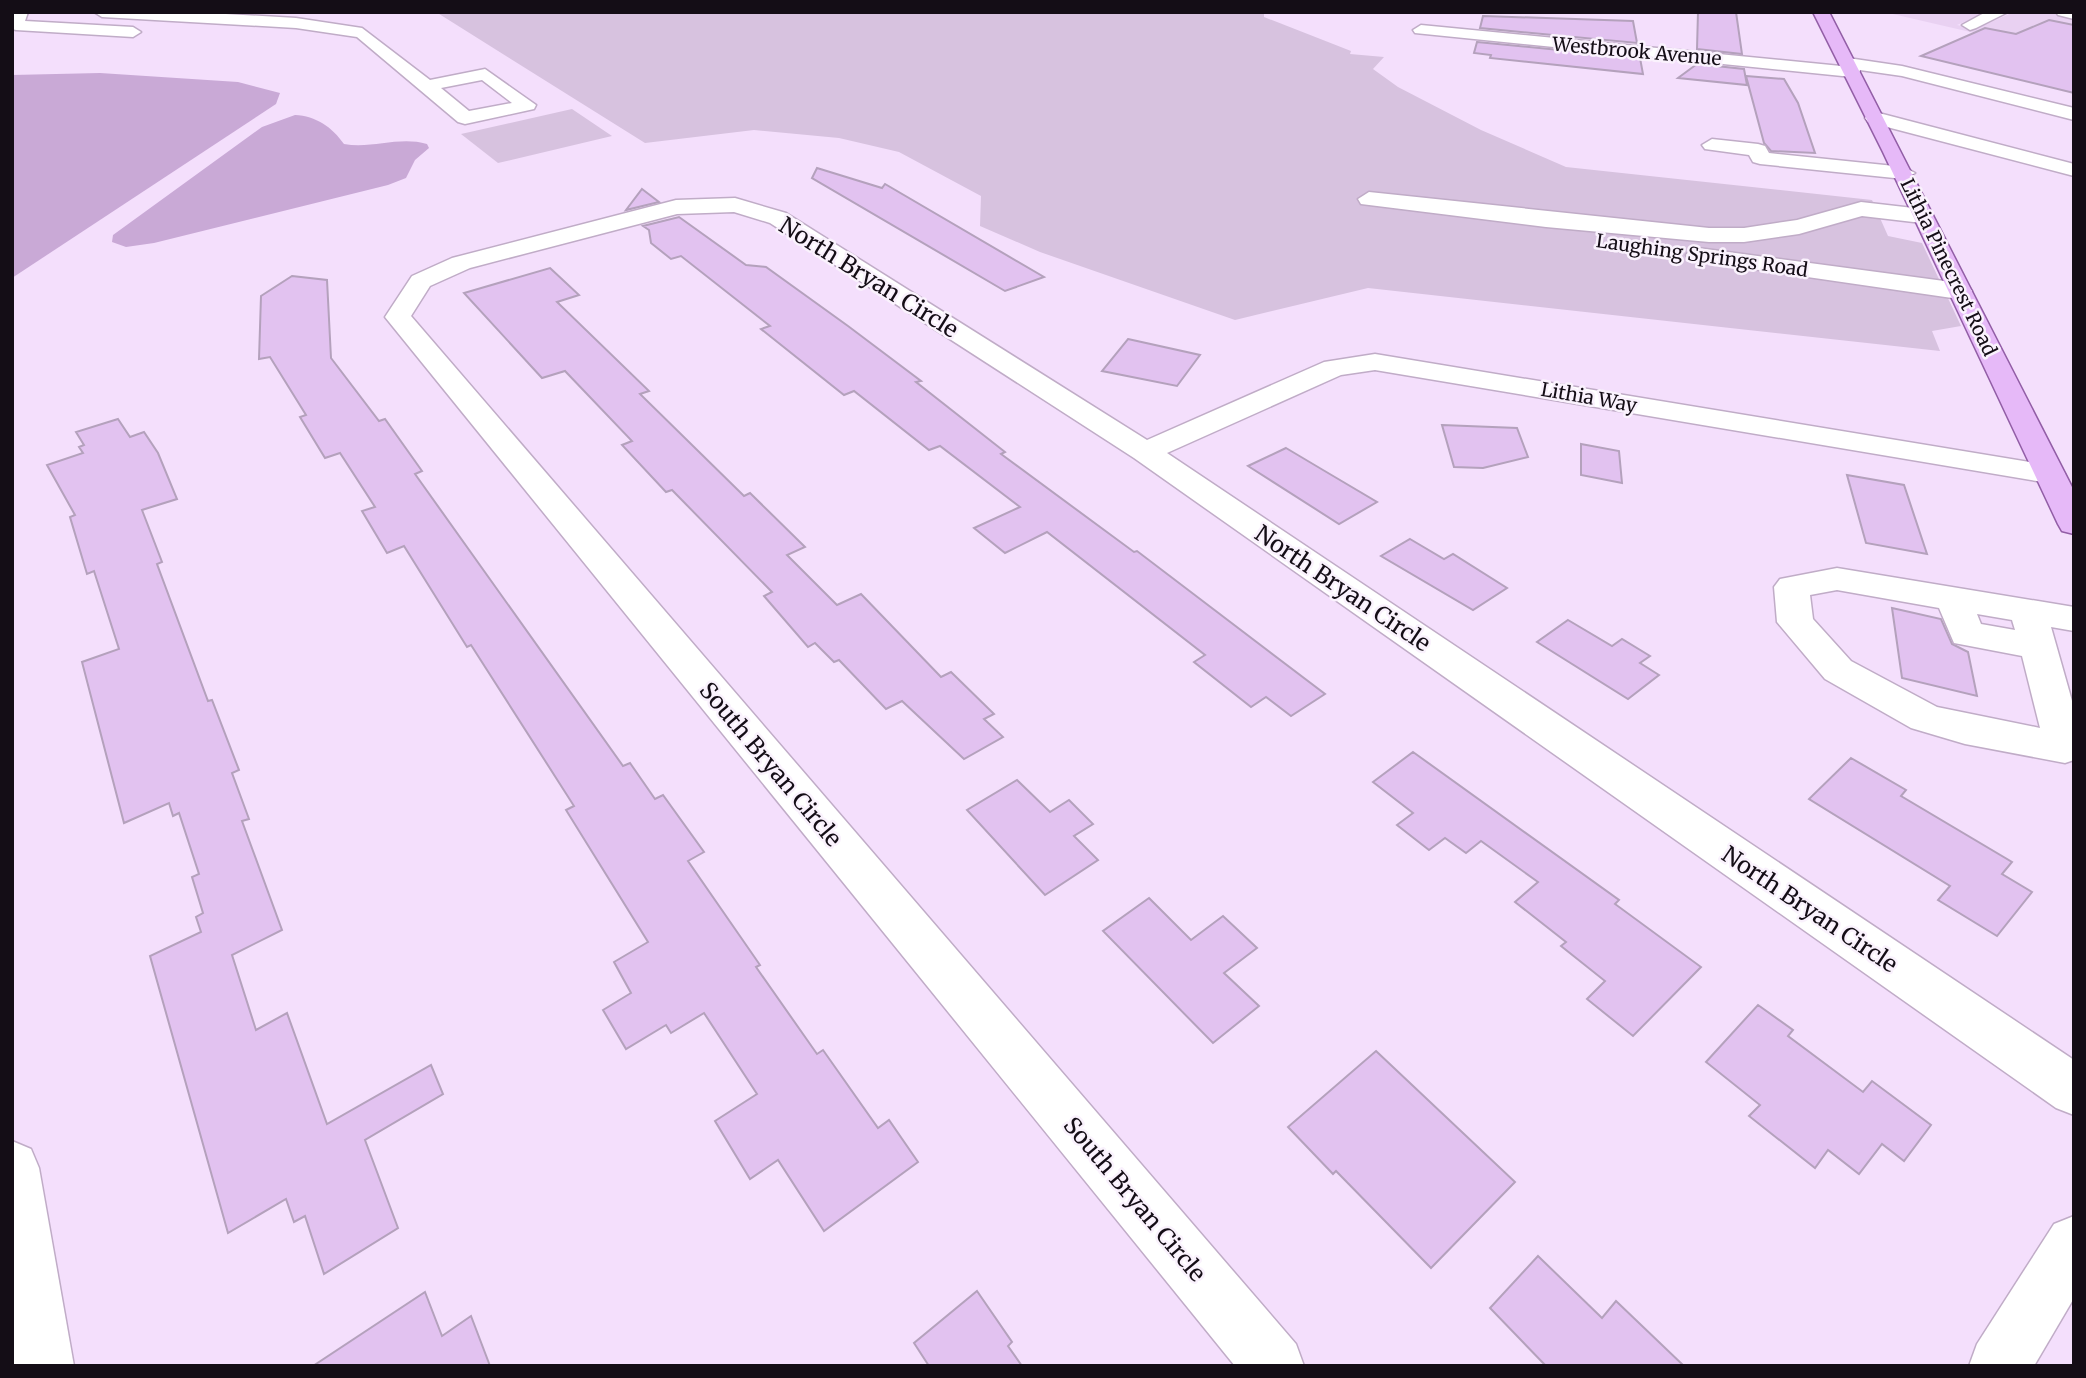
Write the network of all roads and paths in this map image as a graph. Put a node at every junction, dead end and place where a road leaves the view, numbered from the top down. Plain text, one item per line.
1 (20, 12) edge
2 (102, 12) edge
3 (1821, 12) edge
4 (2000, 12) edge
5 (2064, 12) edge
6 (2074, 14) edge
7 (1970, 25) dead end
8 (1421, 30) dead end
9 (155, 34) dead end
10 (355, 53) dead end
11 (393, 58) junction
12 (1850, 67) junction
13 (426, 86) dead end
14 (2074, 114) edge
15 (1874, 118) junction
16 (1712, 145) dead end
17 (1893, 152) junction
18 (1846, 167) junction
19 (2074, 170) edge
20 (1904, 173) junction
21 (1369, 199) dead end
22 (1922, 216) junction
23 (1444, 221) dead end
24 (573, 234) joint
25 (1959, 291) junction
26 (1145, 452) junction
27 (2049, 474) junction
28 (2074, 524) edge
29 (1953, 598) junction
30 (2028, 611) junction
31 (2074, 618) edge
32 (2040, 646) junction
33 (2074, 1090) edge
34 (12, 1168) edge
35 (2074, 1244) edge
36 (43, 1366) edge
37 (1274, 1366) edge
38 (1999, 1366) edge

1 - 9 street
2 - 11 street
3 - 12 main road, Lithia Pinecrest Road
4 - 7 street
5 - 6 street
8 - 12 street, Westbrook Avenue
10 - 11 street
11 - 13 street
12 - 14 street, Westbrook Avenue
12 - 15 main road, Lithia Pinecrest Road
15 - 17 main road, Lithia Pinecrest Road
15 - 19 street
16 - 18 street
17 - 18 street
17 - 20 main road, Lithia Pinecrest Road
18 - 20 street
20 - 22 main road, Lithia Pinecrest Road
21 - 22 street
22 - 25 main road, Lithia Pinecrest Road
23 - 25 street, Laughing Springs Road
24 - 26 street, North Bryan Circle
24 - 37 street, South Bryan Circle
25 - 27 main road, Lithia Pinecrest Road
26 - 27 street, Lithia Way
26 - 33 street, North Bryan Circle
27 - 28 main road, Lithia Pinecrest Road
29 - 30 street
29 - 32 street
29 - 32 street
30 - 31 street
30 - 32 street
34 - 36 street
35 - 38 street

